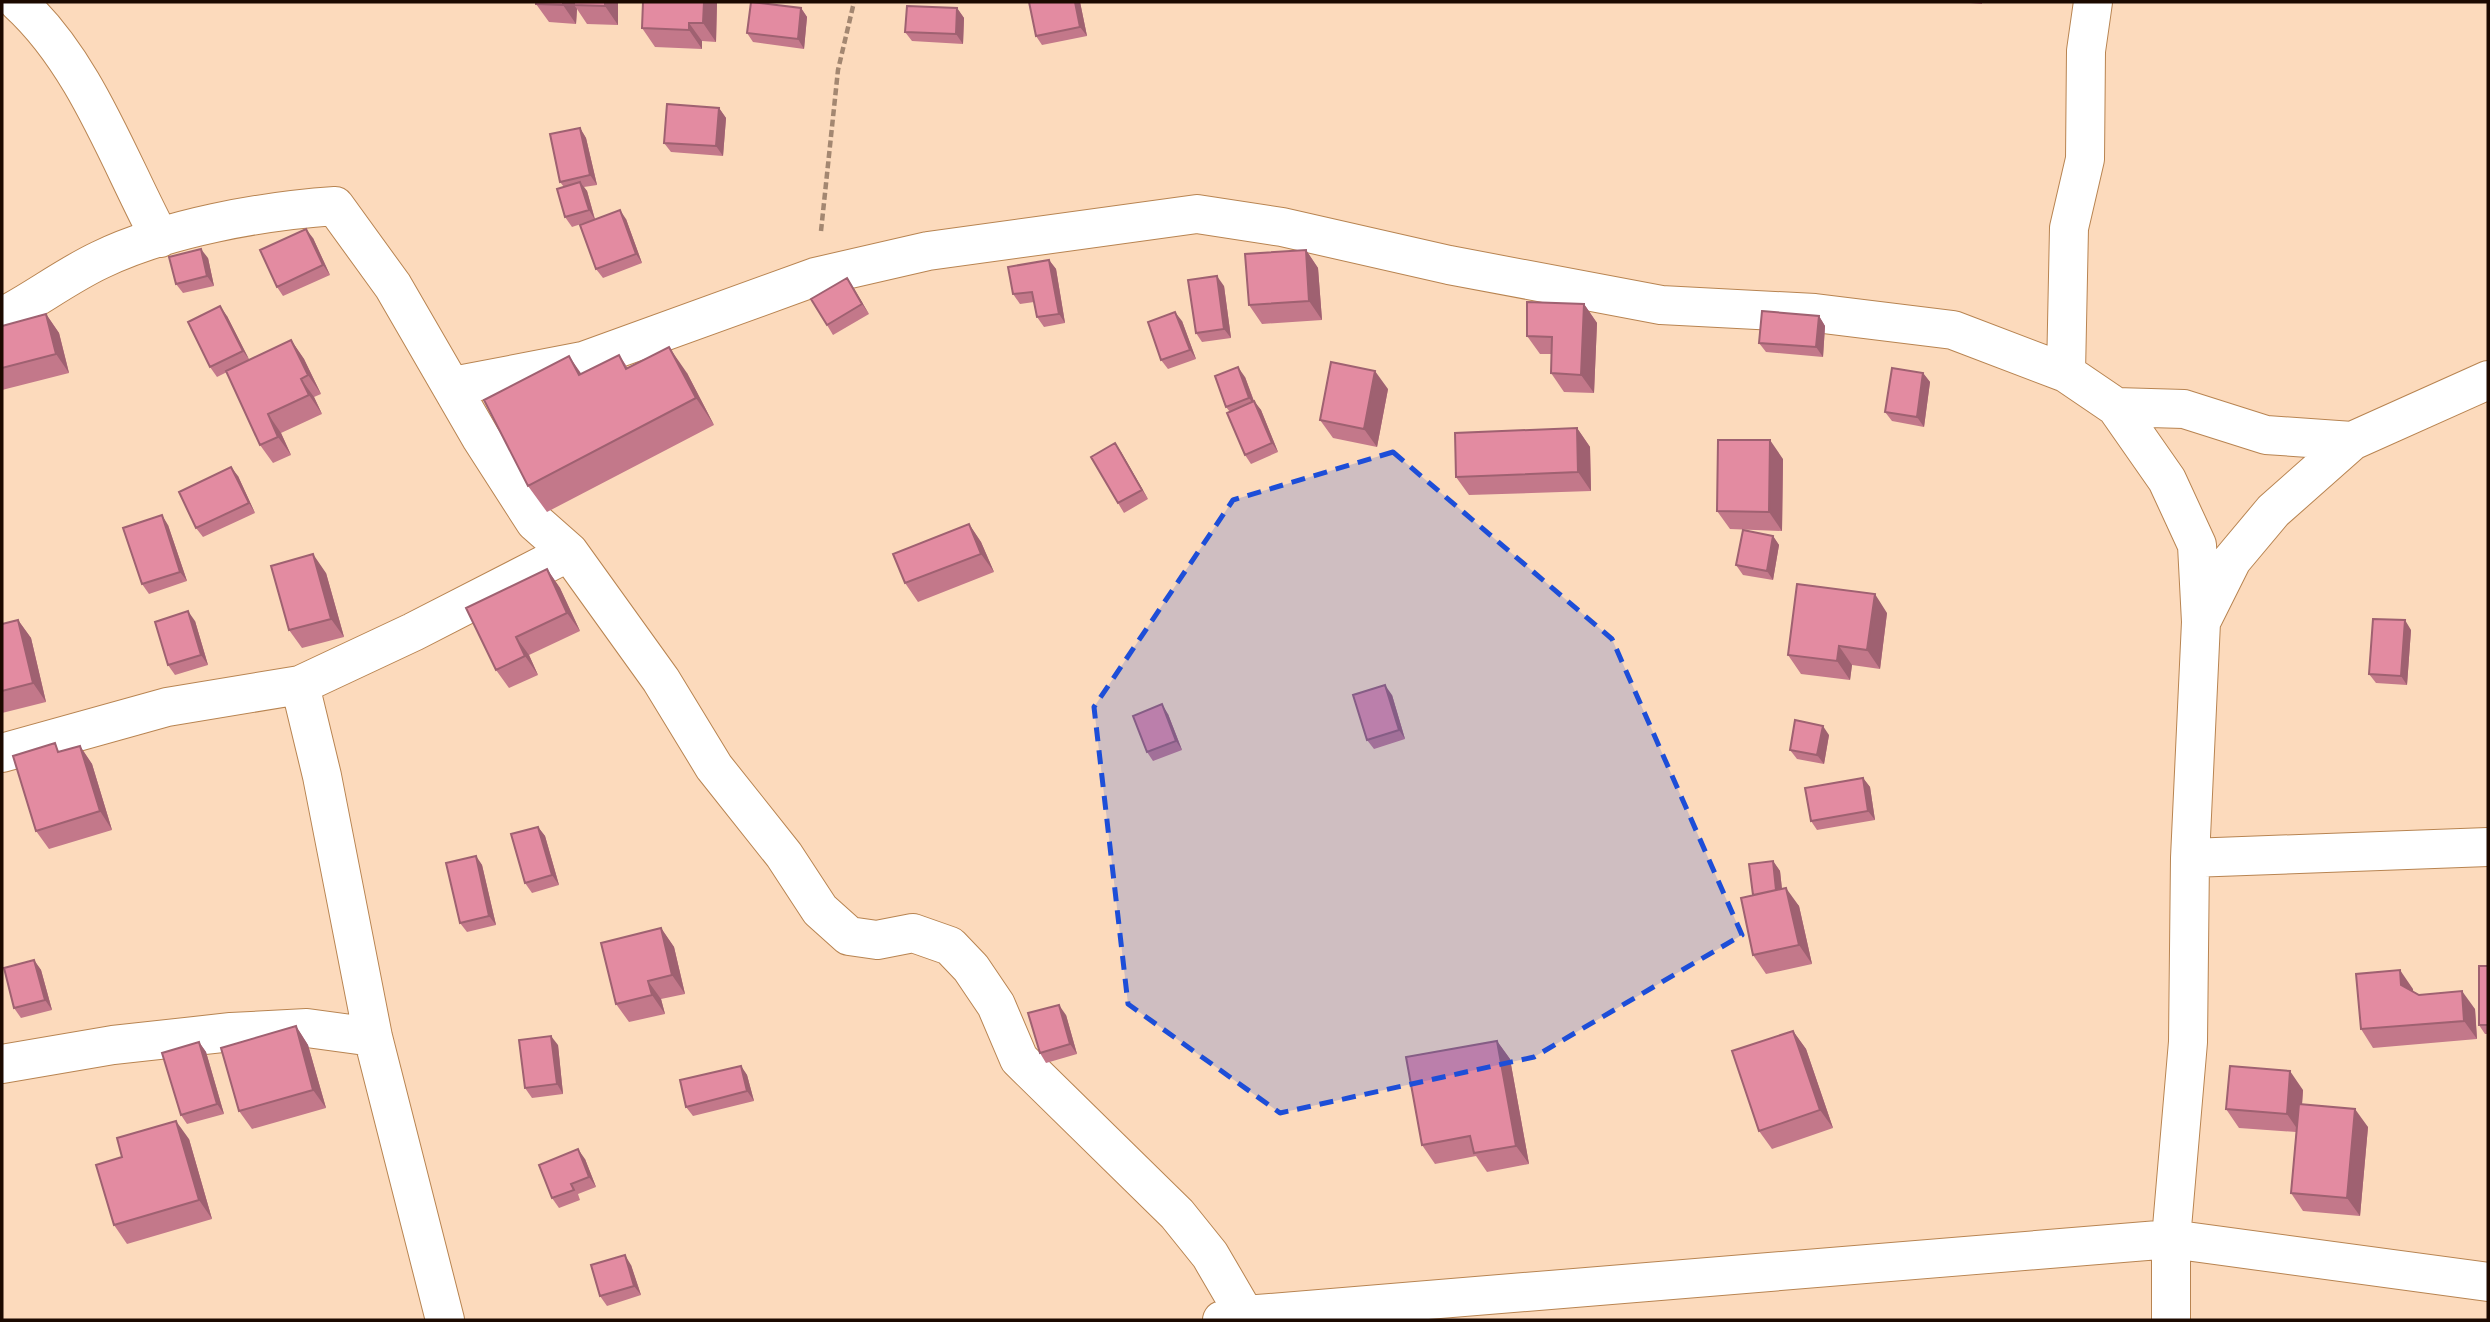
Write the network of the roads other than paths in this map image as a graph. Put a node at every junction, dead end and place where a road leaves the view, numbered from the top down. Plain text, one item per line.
1 (18, 2) edge
2 (2093, 2) edge
3 (160, 238) junction
4 (2, 317) edge
5 (2066, 373) junction
6 (2488, 380) edge
7 (453, 386) junction
8 (2116, 407) junction
9 (2353, 440) junction
10 (569, 552) junction
11 (2201, 622) junction
12 (300, 685) junction
13 (2, 752) edge
14 (2488, 847) edge
15 (2190, 858) junction
16 (373, 1037) junction
17 (2, 1064) edge
18 (2171, 1239) junction
19 (2488, 1282) edge
20 (1349, 1314) edge
21 (1232, 1318) edge
22 (445, 1320) edge
23 (2171, 1320) edge

1 - 3 street
2 - 5 street
3 - 4 street
3 - 7 street
5 - 7 street
5 - 8 street
6 - 9 street
7 - 10 street
8 - 9 street
8 - 11 street
9 - 11 street
10 - 12 street
10 - 21 street
11 - 15 street
12 - 13 street
12 - 16 street
14 - 15 street
15 - 18 street
16 - 17 street
16 - 22 street
18 - 19 street
18 - 20 street
18 - 23 street
20 - 21 street

